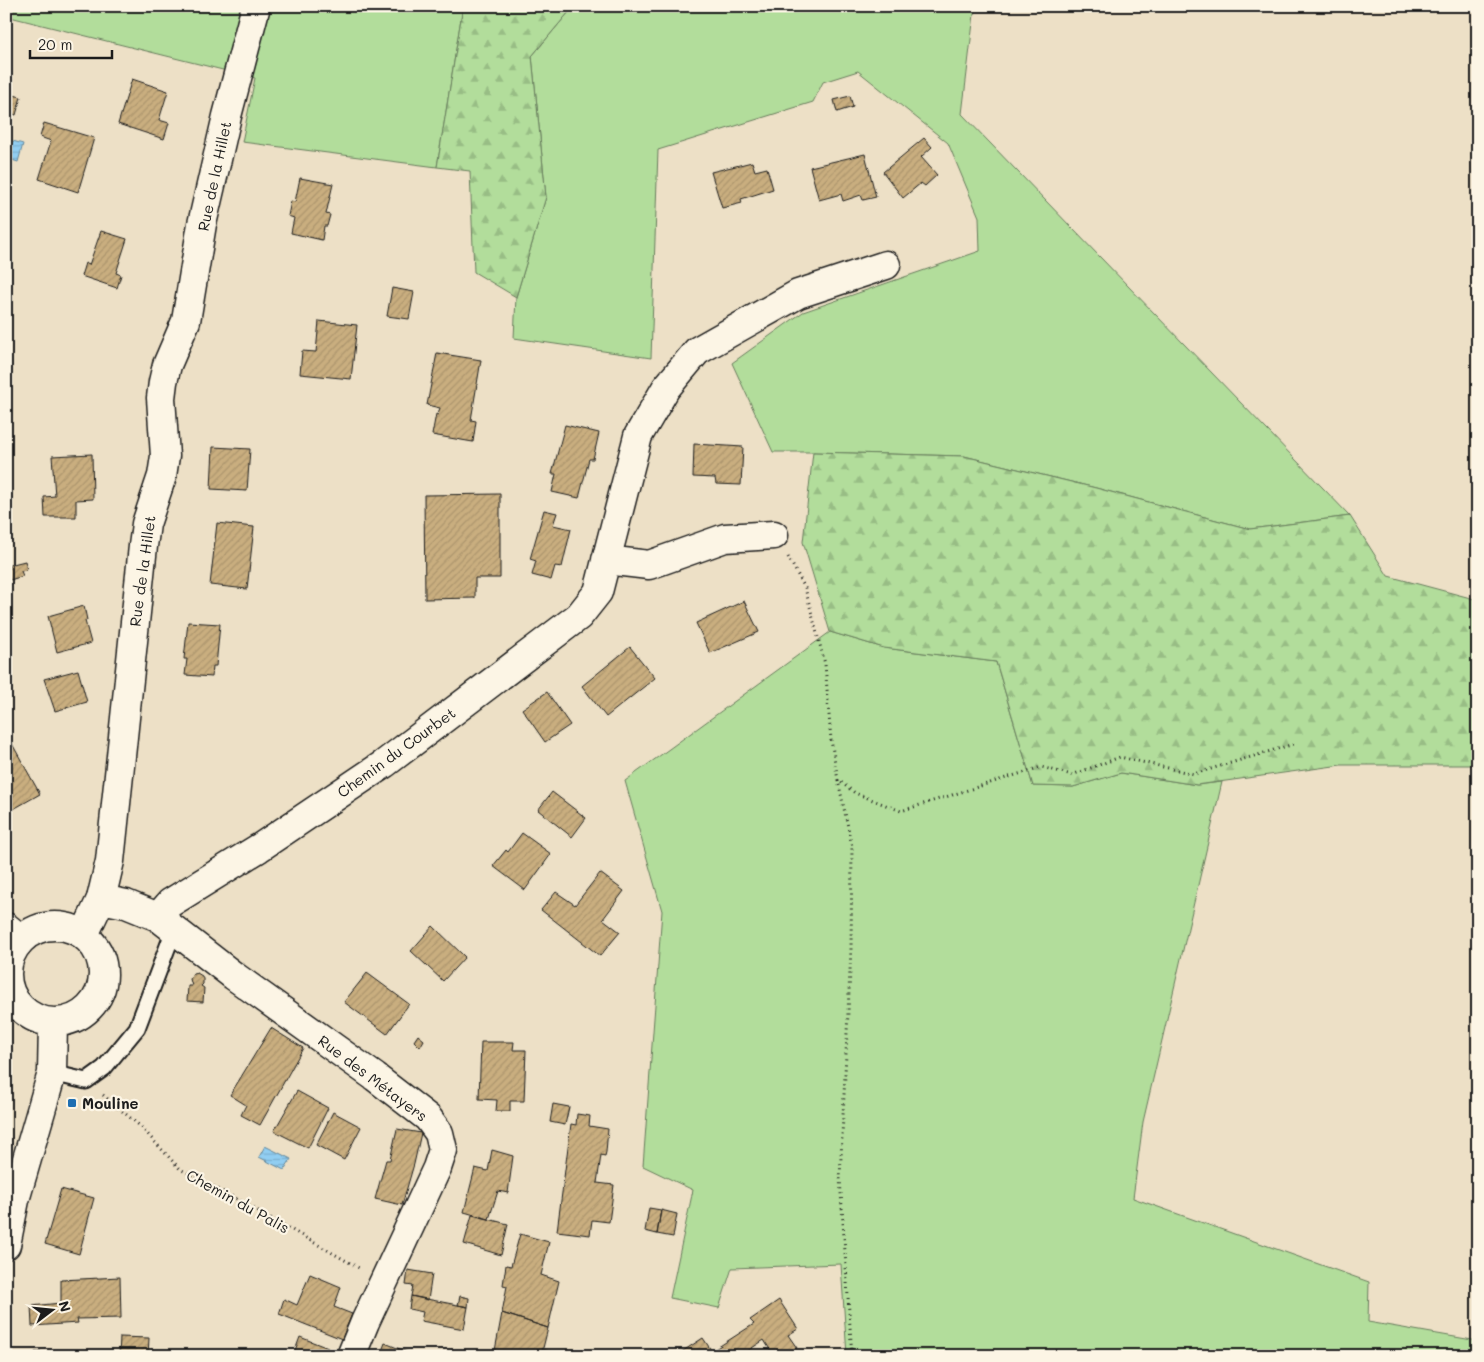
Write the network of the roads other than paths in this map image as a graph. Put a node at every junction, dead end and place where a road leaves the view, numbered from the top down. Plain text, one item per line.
1 (256, 6) edge
2 (886, 265) dead end
3 (774, 535) road end
4 (606, 560) junction
5 (100, 899) junction
6 (166, 924) junction
7 (14, 933) edge
8 (84, 935) junction
9 (6, 970) edge
10 (53, 1023) junction
11 (52, 1073) junction
12 (7, 1237) edge
13 (351, 1356) edge

1 - 5 street, Rue de la Hillet
2 - 4 street, Chemin du Courbet
3 - 4 street
4 - 6 street, Chemin du Courbet
5 - 6 street, Rue des Métayers
5 - 8 street, Rue de la Hillet
6 - 11 lane
6 - 13 street, Rue des Métayers
7 - 8 street
7 - 9 street
8 - 10 street
9 - 10 street
10 - 11 street
11 - 12 street

